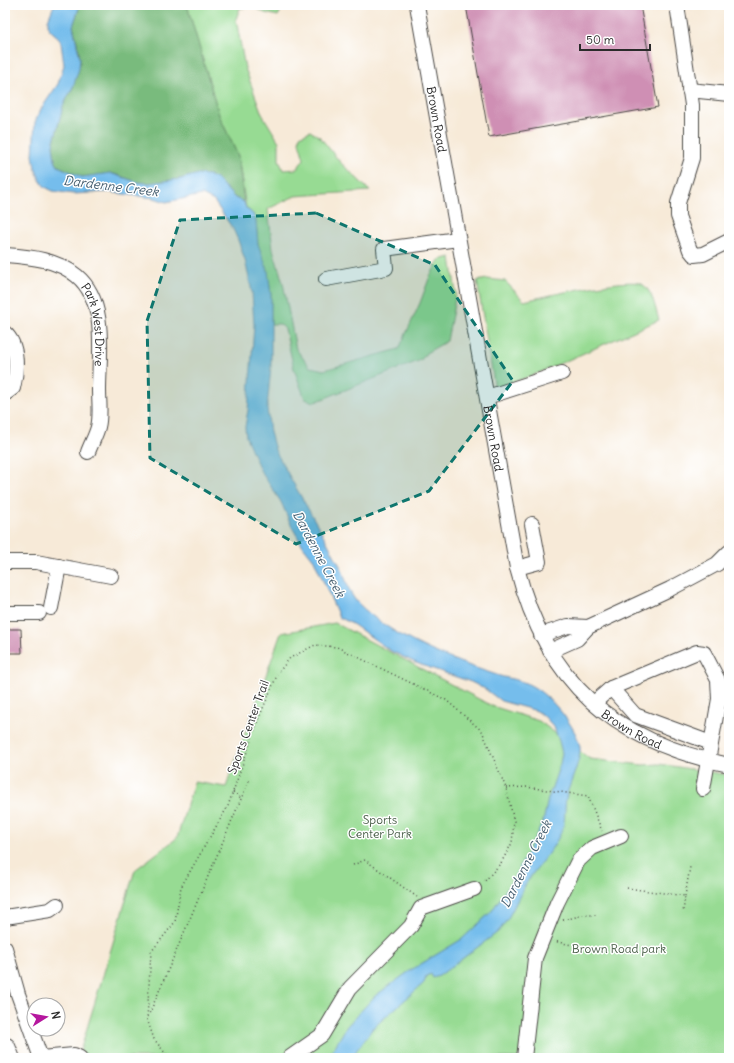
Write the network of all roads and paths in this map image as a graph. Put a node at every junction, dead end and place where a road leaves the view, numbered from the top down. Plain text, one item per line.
1 (417, 5) edge
2 (677, 5) edge
3 (690, 90) junction
4 (729, 94) edge
5 (458, 239) junction
6 (729, 241) edge
7 (5, 254) edge
8 (326, 279) dead end
9 (5, 333) edge
10 (562, 373) dead end
11 (5, 394) edge
12 (487, 397) junction
13 (88, 452) dead end
14 (532, 524) dead end
15 (729, 552) edge
16 (5, 562) edge
17 (59, 566) junction
18 (517, 568) junction
19 (111, 576) dead end
20 (5, 613) edge
21 (588, 626) junction
22 (542, 635) junction
23 (550, 651) junction
24 (612, 688) junction
25 (594, 703) junction
26 (711, 743) junction
27 (708, 761) junction
28 (729, 765) edge
29 (250, 778) dead end
30 (506, 788) junction
31 (703, 789) dead end
32 (233, 792) junction
33 (241, 798) junction
34 (620, 836) dead end
35 (606, 842) junction
36 (353, 865) dead end
37 (690, 867) dead end
38 (628, 888) dead end
39 (474, 889) joint
40 (685, 896) junction
41 (58, 905) dead end
42 (421, 908) junction
43 (594, 913) dead end
44 (684, 913) dead end
45 (5, 917) edge
46 (550, 923) junction
47 (544, 939) junction
48 (572, 945) dead end
49 (5, 948) edge
50 (147, 1019) junction
51 (5, 1048) edge
52 (9, 1058) edge
53 (41, 1058) edge
54 (80, 1058) edge
55 (169, 1058) edge
56 (289, 1058) edge
57 (524, 1058) edge

1 - 5 street, Brown Road
2 - 3 street
3 - 4 street
3 - 6 street
5 - 8 street
5 - 12 street, Brown Road
7 - 13 street, Park West Drive
9 - 11 street
10 - 12 street
12 - 18 street, Brown Road
14 - 18 street
15 - 21 street
16 - 17 street
17 - 19 street
17 - 20 street
18 - 22 street, Brown Road
21 - 22 street
21 - 23 street
22 - 23 street, Brown Road
23 - 25 street, Brown Road
24 - 25 street
24 - 26 street
24 - 26 street
25 - 27 street, Brown Road
26 - 27 street
27 - 28 street, Brown Road
27 - 31 street
29 - 33 path
30 - 32 path, Sports Center Trail
30 - 35 path
30 - 39 path, Sports Center Trail
32 - 33 path
32 - 50 path, Sports Center Trail
33 - 50 path
34 - 35 street
35 - 46 street
36 - 42 path
37 - 40 path
38 - 40 path
39 - 42 street
40 - 44 path
41 - 45 street
42 - 56 street
43 - 46 path
46 - 47 street
47 - 48 path
47 - 57 street
49 - 53 street
50 - 55 path, Sports Center Trail
51 - 52 highway
53 - 54 street

